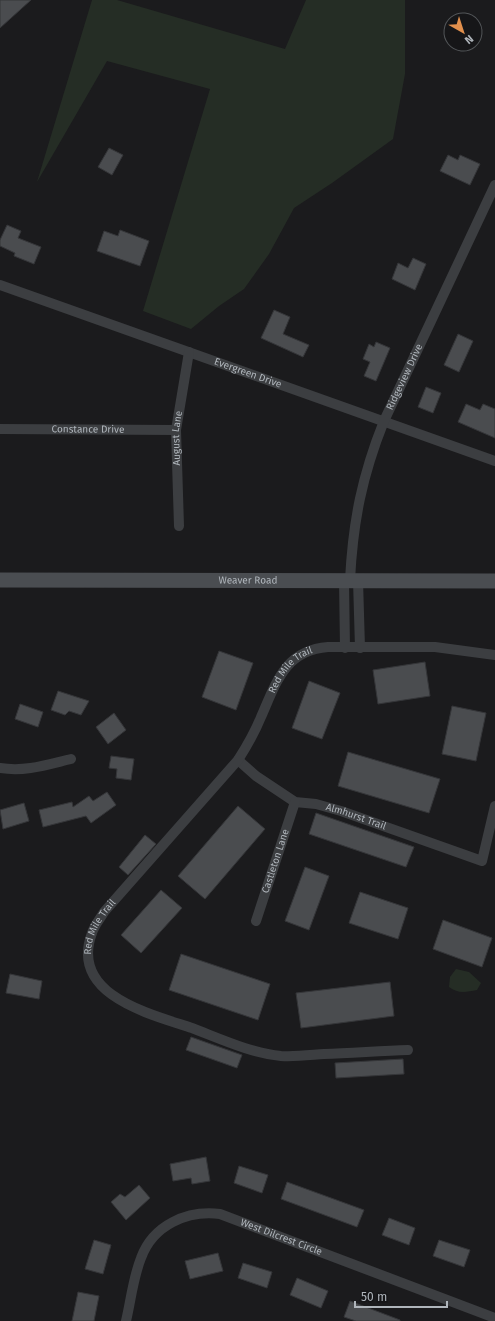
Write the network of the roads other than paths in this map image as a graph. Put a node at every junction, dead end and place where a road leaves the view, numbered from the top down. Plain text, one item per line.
1 (495, 184) edge
2 (0, 285) edge
3 (189, 352) junction
4 (384, 421) junction
5 (0, 430) edge
6 (176, 430) junction
7 (495, 461) edge
8 (179, 526) dead end
9 (0, 580) edge
10 (351, 580) junction
11 (495, 581) edge
12 (345, 648) junction
13 (360, 648) junction
14 (495, 655) edge
15 (70, 759) dead end
16 (238, 760) junction
17 (0, 768) edge
18 (295, 802) junction
19 (495, 806) edge
20 (256, 921) dead end
21 (408, 1050) dead end
22 (495, 1318) edge
23 (126, 1321) edge

1 - 4 street, Ridgeview Drive
2 - 3 street, Evergreen Drive
3 - 4 street, Evergreen Drive
3 - 6 street, August Lane
4 - 7 street, Evergreen Drive
4 - 10 street, Ridgeview Drive
5 - 6 street, Constance Drive
6 - 8 street, August Lane
9 - 10 main road, Weaver Road
10 - 11 main road, Weaver Road
10 - 12 street
10 - 13 street
12 - 13 street, Red Mile Trail
12 - 16 street, Red Mile Trail
13 - 14 street, Red Mile Trail
15 - 17 street
16 - 18 street, Almhurst Trail
16 - 21 street, Red Mile Trail
18 - 19 street, Almhurst Trail
18 - 20 street, Castleton Lane
22 - 23 street, West Dilcrest Circle

